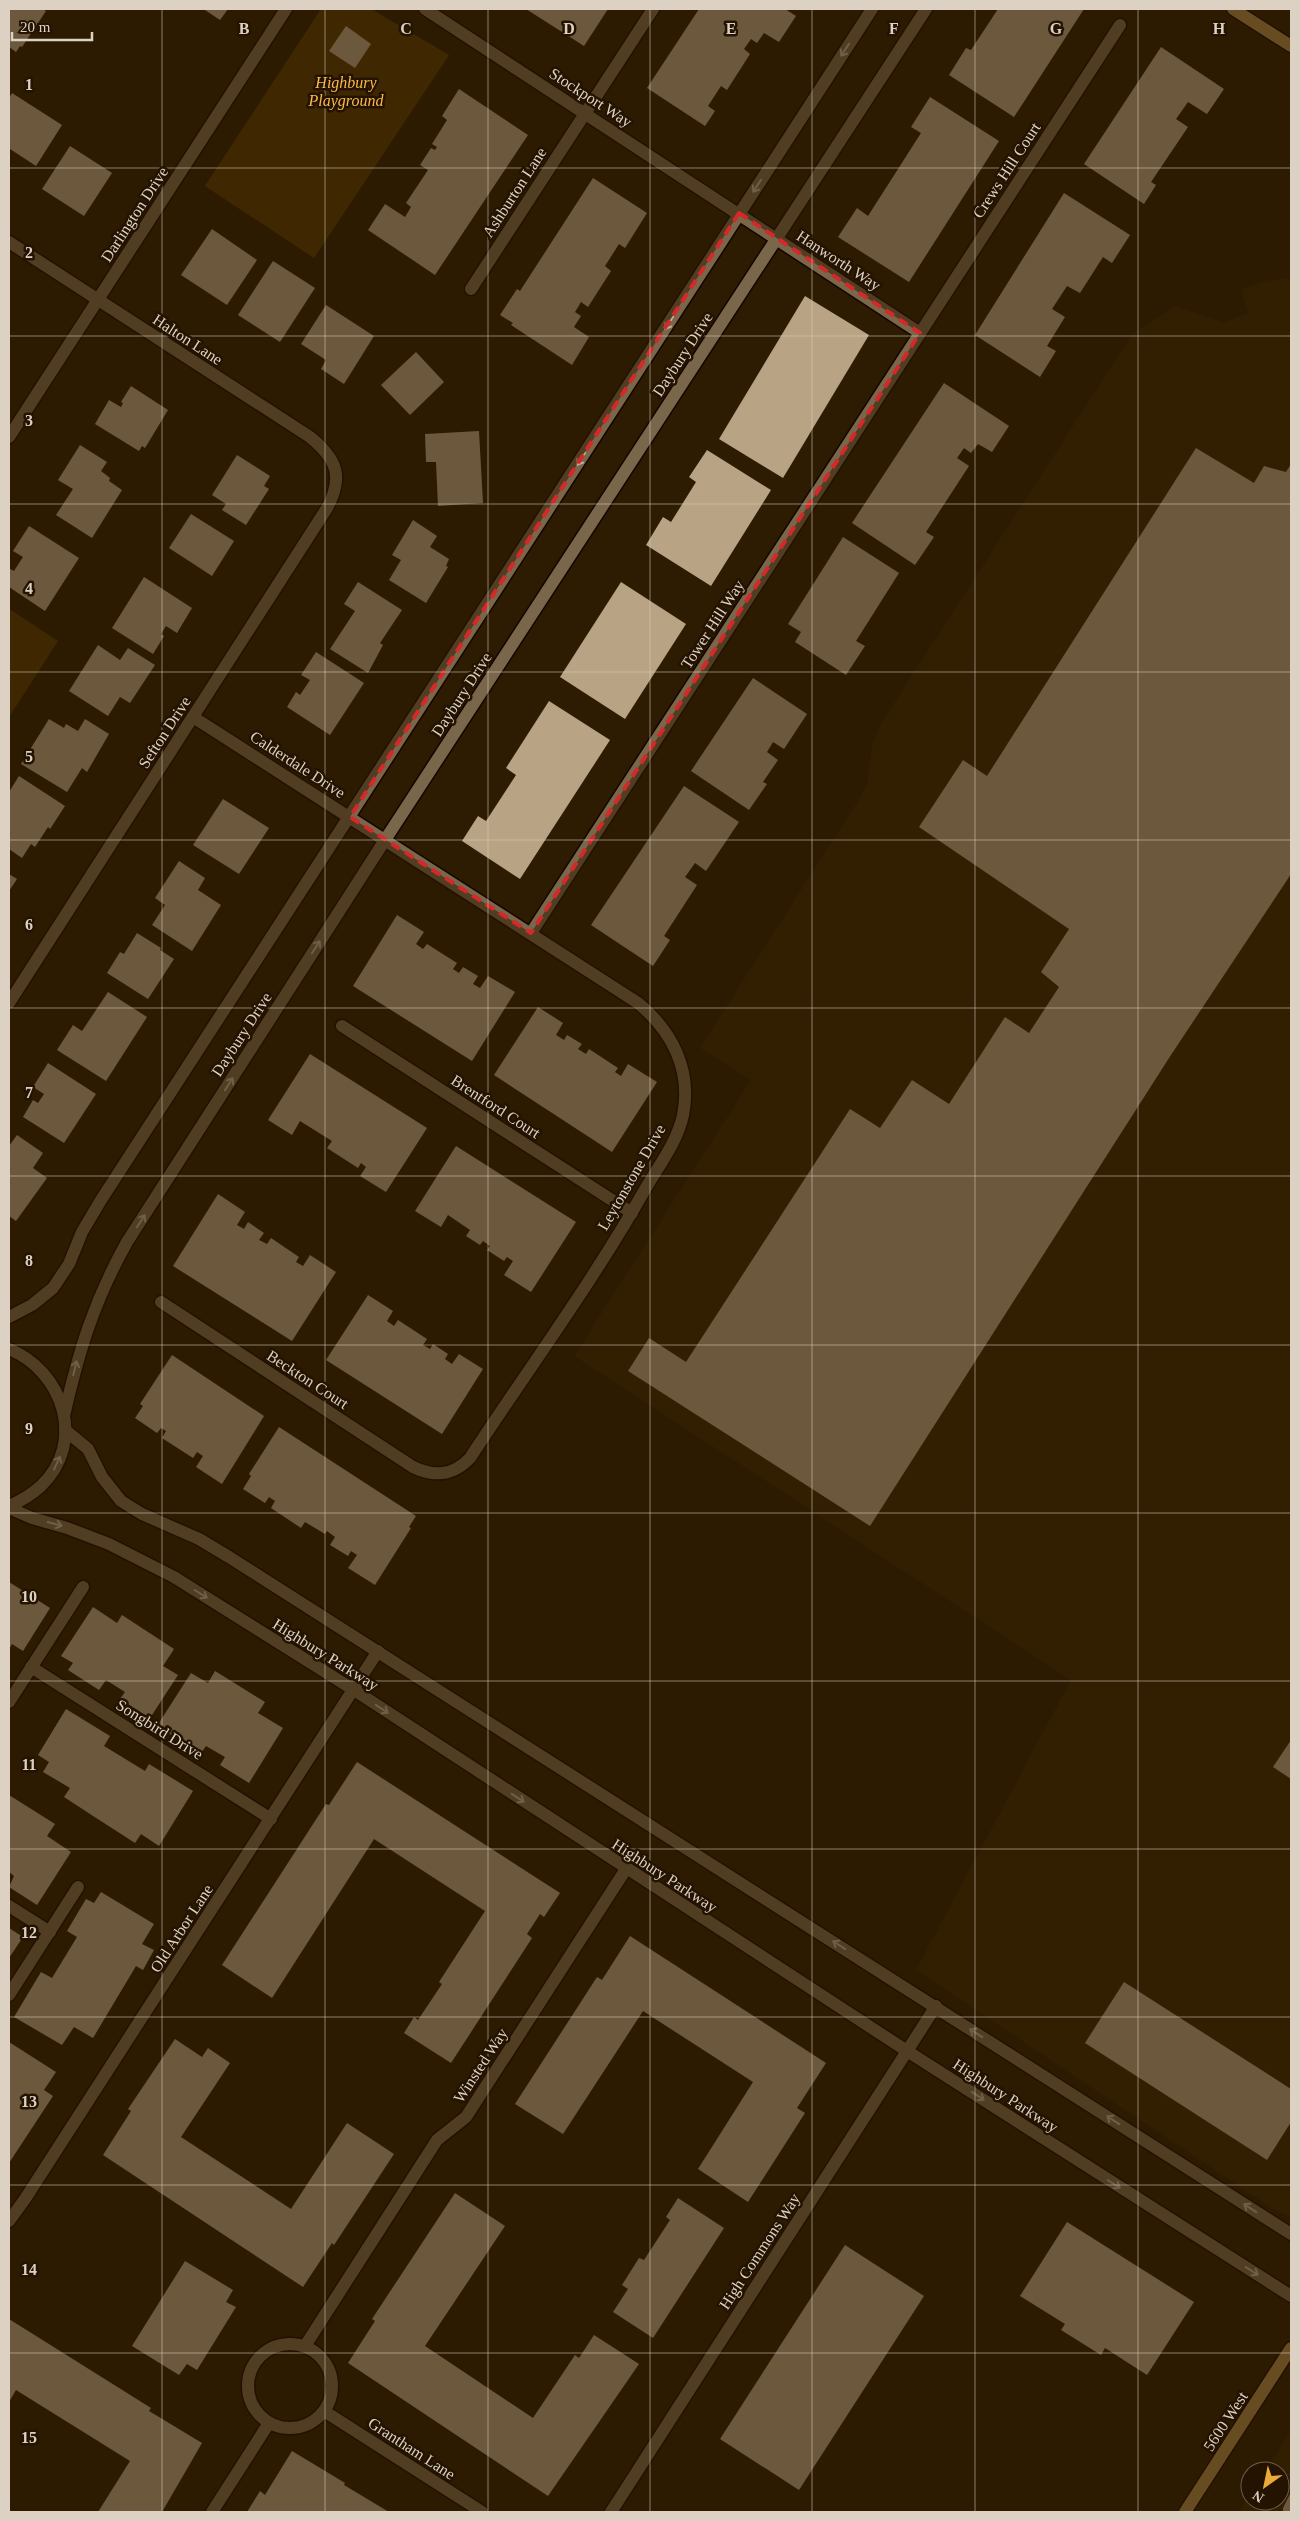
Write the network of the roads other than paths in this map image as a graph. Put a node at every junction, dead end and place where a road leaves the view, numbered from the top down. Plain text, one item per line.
1 (286, 9) edge
2 (425, 9) edge
3 (653, 9) edge
4 (872, 9) edge
5 (926, 9) edge
6 (1234, 9) edge
7 (1120, 25) dead end
8 (1291, 46) edge
9 (585, 113) junction
10 (739, 214) junction
11 (777, 238) junction
12 (9, 242) edge
13 (471, 289) dead end
14 (98, 300) junction
15 (920, 332) junction
16 (9, 436) edge
17 (337, 474) joint
18 (193, 716) junction
19 (350, 817) junction
20 (385, 840) junction
21 (531, 933) junction
22 (9, 1003) edge
23 (342, 1026) dead end
24 (632, 1213) junction
25 (161, 1302) dead end
26 (9, 1317) edge
27 (9, 1349) edge
28 (64, 1416) junction
29 (66, 1430) junction
30 (441, 1474) joint
31 (9, 1507) edge
32 (83, 1587) dead end
33 (378, 1651) junction
34 (31, 1667) junction
35 (354, 1690) junction
36 (9, 1702) edge
37 (270, 1819) junction
38 (626, 1869) junction
39 (78, 1888) dead end
40 (9, 1906) edge
41 (50, 1932) junction
42 (9, 1995) edge
43 (936, 2006) junction
44 (907, 2051) junction
45 (9, 2221) edge
46 (1291, 2234) edge
47 (1291, 2296) edge
48 (305, 2346) junction
49 (1291, 2348) edge
50 (324, 2411) junction
51 (269, 2423) junction
52 (212, 2512) edge
53 (482, 2512) edge
54 (610, 2512) edge
55 (1185, 2512) edge

1 - 14 street, Darlington Drive
2 - 9 street, Stockport Way
3 - 9 street, Ashburton Lane
4 -> 10 street, Daybury Drive
5 - 11 street, Daybury Drive
6 - 8 main road
7 - 15 street, Crews Hill Court
9 - 10 street, Stockport Way
9 - 13 street, Ashburton Lane
10 - 11 street, Hanworth Way
10 -> 19 street, Daybury Drive
11 - 15 street, Hanworth Way
11 - 20 street, Daybury Drive
12 - 14 street, Halton Lane
14 - 16 street, Darlington Drive
14 - 17 street, Halton Lane
15 - 21 street, Tower Hill Way
17 - 18 street, Sefton Drive
18 - 19 street, Calderdale Drive
18 - 22 street, Sefton Drive
19 - 20 street, Calderdale Drive
19 - 26 street, Daybury Drive
20 - 21 street, Leytonstone Drive
28 -> 20 street, Daybury Drive
21 - 24 street, Leytonstone Drive
23 - 24 street, Brentford Court
24 - 30 street, Leytonstone Drive
25 - 30 street, Beckton Court
27 - 28 street
28 - 29 street
31 -> 29 street
29 - 33 street, Highbury Parkway
31 -> 35 street, Highbury Parkway
32 - 34 street
33 - 35 street, Old Arbor Lane
43 -> 33 street, Highbury Parkway
34 - 36 street
34 - 37 street, Songbird Drive
35 - 37 street, Old Arbor Lane
35 -> 38 street, Highbury Parkway
37 - 45 street, Old Arbor Lane
38 - 44 street, Highbury Parkway
38 - 48 street, Winsted Way
39 - 41 street
40 - 41 street
41 - 42 street
43 - 44 street, High Commons Way
46 -> 43 street, Highbury Parkway
44 -> 47 street, Highbury Parkway
44 - 54 street, High Commons Way
48 - 50 street
48 - 51 street
49 - 55 main road, 5600 West
50 - 51 street
50 - 53 street, Grantham Lane
51 - 52 street

